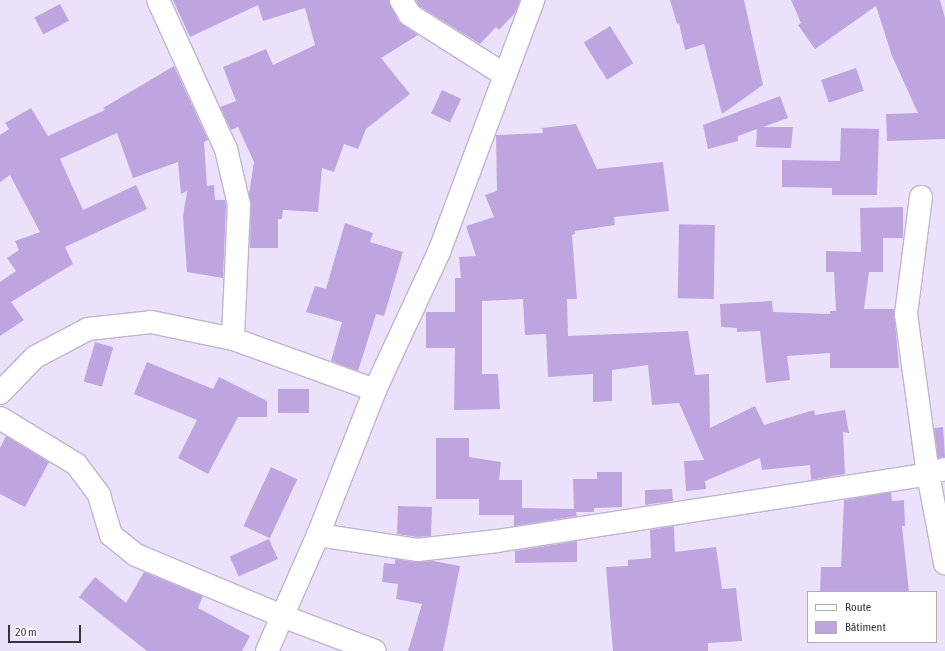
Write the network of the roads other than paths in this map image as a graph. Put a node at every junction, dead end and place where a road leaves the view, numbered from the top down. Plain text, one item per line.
1 (158, 0) edge
2 (401, 0) edge
3 (533, 0) edge
4 (505, 75) junction
5 (921, 197) dead end
6 (233, 339) junction
7 (375, 390) junction
8 (0, 393) edge
9 (0, 418) edge
10 (936, 472) edge
11 (318, 535) junction
12 (945, 563) edge
13 (282, 616) junction
14 (267, 651) edge
15 (376, 651) edge

1 - 6 street
2 - 4 street
3 - 4 street
4 - 7 street
5 - 10 street
6 - 7 street
6 - 8 street
7 - 11 street
9 - 13 street
10 - 11 street
10 - 12 street
11 - 13 street
13 - 14 street
13 - 15 street

